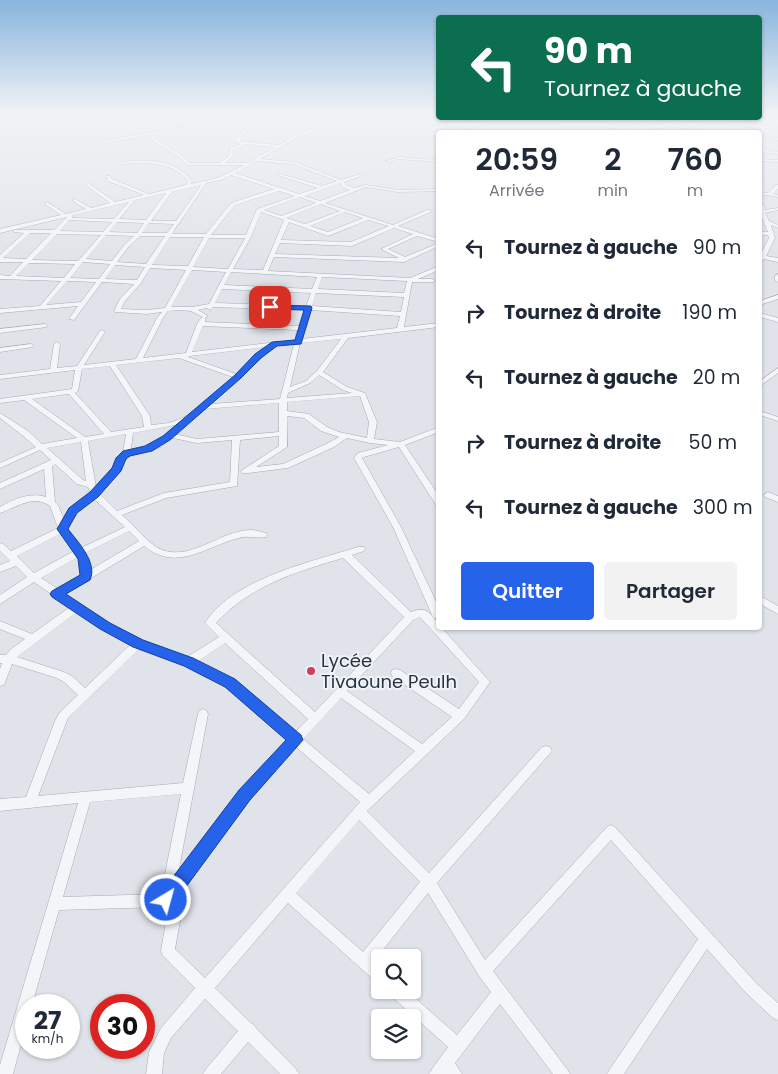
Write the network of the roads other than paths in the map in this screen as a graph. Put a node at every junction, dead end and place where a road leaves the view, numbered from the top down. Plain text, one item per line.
1 (160, 164) edge
2 (185, 164) edge
3 (188, 164) edge
4 (248, 164) edge
5 (297, 164) edge
6 (165, 165) junction
7 (184, 174) junction
8 (232, 174) junction
9 (279, 174) dead end
10 (359, 175) dead end
11 (108, 177) dead end
12 (341, 181) junction
13 (204, 183) junction
14 (88, 184) dead end
15 (778, 186) edge
16 (188, 187) junction
17 (279, 188) junction
18 (322, 188) junction
19 (170, 190) junction
20 (354, 190) junction
21 (436, 190) edge
22 (762, 193) edge
23 (770, 194) junction
24 (300, 195) junction
25 (150, 196) junction
26 (778, 196) edge
27 (134, 199) junction
28 (75, 200) dead end
29 (286, 200) junction
30 (321, 202) junction
31 (48, 203) dead end
32 (293, 203) dead end
33 (114, 204) junction
34 (762, 204) edge
35 (300, 205) dead end
36 (307, 208) junction
37 (778, 209) edge
38 (90, 210) junction
39 (259, 210) junction
40 (346, 210) junction
41 (429, 211) dead end
42 (762, 212) junction
43 (69, 216) junction
44 (280, 218) junction
45 (368, 218) junction
46 (287, 220) junction
47 (117, 221) junction
48 (146, 222) junction
49 (767, 222) junction
50 (179, 223) junction
51 (305, 226) junction
52 (393, 226) junction
53 (778, 227) edge
54 (1, 231) edge
55 (29, 231) junction
56 (317, 231) junction
57 (56, 232) junction
58 (106, 233) junction
59 (771, 233) junction
60 (139, 234) junction
61 (417, 234) junction
62 (762, 234) edge
63 (170, 235) junction
64 (208, 236) junction
65 (248, 236) junction
66 (278, 241) junction
67 (436, 242) edge
68 (311, 243) junction
69 (436, 245) edge
70 (393, 254) junction
71 (272, 255) junction
72 (762, 257) edge
73 (348, 258) junction
74 (0, 259) edge
75 (762, 259) edge
76 (387, 260) junction
77 (408, 260) junction
78 (778, 260) edge
79 (27, 261) junction
80 (81, 262) junction
81 (114, 263) junction
82 (148, 266) junction
83 (189, 268) junction
84 (436, 269) edge
85 (229, 270) junction
86 (265, 271) junction
87 (427, 272) junction
88 (320, 274) junction
89 (0, 276) edge
90 (342, 276) junction
91 (778, 276) edge
92 (12, 277) junction
93 (67, 279) junction
94 (103, 280) junction
95 (410, 280) junction
96 (778, 280) edge
97 (432, 281) junction
98 (139, 282) junction
99 (436, 284) edge
100 (220, 287) junction
101 (316, 291) junction
102 (407, 295) junction
103 (778, 296) edge
104 (762, 302) edge
105 (84, 304) junction
106 (212, 305) junction
107 (42, 308) junction
108 (308, 308) junction
109 (167, 309) junction
110 (192, 309) junction
111 (0, 311) edge
112 (403, 314) junction
113 (205, 316) junction
114 (762, 316) edge
115 (72, 319) dead end
116 (778, 320) edge
117 (200, 324) junction
118 (436, 325) edge
119 (45, 326) dead end
120 (301, 328) junction
121 (400, 330) junction
122 (0, 331) edge
123 (102, 332) dead end
124 (346, 336) junction
125 (298, 342) junction
126 (57, 344) dead end
127 (275, 344) junction
128 (31, 346) dead end
129 (0, 350) edge
130 (188, 355) junction
131 (179, 356) junction
132 (138, 361) junction
133 (112, 364) junction
134 (79, 368) junction
135 (778, 370) edge
136 (53, 371) junction
137 (319, 372) junction
138 (0, 377) edge
139 (238, 377) junction
140 (762, 382) edge
141 (285, 392) junction
142 (71, 393) junction
143 (363, 394) junction
144 (26, 398) junction
145 (0, 401) edge
146 (283, 401) junction
147 (203, 407) junction
148 (283, 413) junction
149 (762, 414) edge
150 (0, 415) edge
151 (189, 418) junction
152 (778, 419) edge
153 (148, 427) junction
154 (436, 430) edge
155 (130, 431) junction
156 (282, 434) junction
157 (109, 435) junction
158 (346, 436) junction
159 (167, 438) junction
160 (236, 438) junction
161 (84, 440) junction
162 (370, 441) junction
163 (401, 444) junction
164 (41, 447) junction
165 (126, 453) junction
166 (52, 462) junction
167 (0, 466) edge
168 (245, 471) junction
169 (233, 473) junction
170 (91, 485) junction
171 (0, 486) edge
172 (94, 495) junction
173 (768, 495) dead end
174 (436, 498) edge
175 (778, 499) edge
176 (51, 502) junction
177 (0, 510) edge
178 (116, 514) junction
179 (131, 527) junction
180 (63, 529) junction
181 (263, 535) dead end
182 (143, 543) junction
183 (0, 546) edge
184 (361, 549) dead end
185 (78, 552) junction
186 (346, 555) junction
187 (14, 559) junction
188 (0, 569) edge
189 (33, 577) junction
190 (86, 577) junction
191 (57, 594) junction
192 (0, 600) edge
193 (762, 601) edge
194 (77, 607) junction
195 (778, 610) edge
196 (435, 616) edge
197 (410, 617) junction
198 (0, 625) edge
199 (446, 630) edge
200 (32, 638) junction
201 (225, 638) junction
202 (138, 643) junction
203 (4, 659) edge
204 (188, 662) junction
205 (396, 673) dead end
206 (0, 682) edge
207 (340, 692) junction
208 (85, 695) junction
209 (203, 714) dead end
210 (460, 716) junction
211 (315, 718) junction
212 (296, 740) junction
213 (423, 751) junction
214 (546, 751) dead end
215 (188, 788) junction
216 (86, 797) junction
217 (30, 802) junction
218 (0, 805) edge
219 (364, 806) junction
220 (429, 882) junction
221 (288, 894) junction
222 (166, 900) junction
223 (55, 904) junction
224 (707, 938) junction
225 (364, 962) junction
226 (371, 968) edge
227 (484, 970) junction
228 (207, 988) junction
229 (500, 992) junction
230 (405, 999) edge
231 (778, 1013) edge
232 (249, 1030) junction
233 (458, 1046) junction
234 (445, 1070) edge
235 (5, 1074) edge
236 (154, 1074) edge
237 (211, 1074) edge
238 (291, 1074) edge
239 (562, 1074) edge
240 (615, 1074) edge

1 - 6 street
2 - 6 street
3 - 7 street
4 - 8 street
5 - 12 street
6 - 7 street
7 - 16 street
8 - 13 street
8 - 17 street
9 - 18 street
10 - 12 street
11 - 25 street
12 - 18 street
12 - 20 street
13 - 16 street
13 - 50 street
14 - 33 street
15 - 23 street
16 - 19 street
17 - 24 street
17 - 64 street
18 - 24 street
19 - 25 street
19 - 48 street
20 - 21 street
20 - 30 street
22 - 23 street
23 - 26 street
24 - 29 street
24 - 30 street
25 - 27 street
27 - 33 street
27 - 47 street
28 - 38 street
29 - 32 street
29 - 39 street
30 - 36 street
30 - 40 street
31 - 43 street
33 - 38 street
34 - 42 street
35 - 36 street
36 - 44 street
37 - 42 street
38 - 43 street
39 - 44 street
39 - 65 street
40 - 45 street
40 - 51 street
41 - 52 street
42 - 49 street
43 - 47 street
43 - 54 street
43 - 57 street
44 - 46 street
45 - 52 street
45 - 56 street
46 - 51 street
46 - 66 street
47 - 48 street
47 - 58 street
48 - 50 street
48 - 60 street
49 - 53 street
49 - 59 street
50 - 63 street
51 - 56 street
52 - 61 street
52 - 68 street
54 - 55 street
55 - 57 street
55 - 74 street
56 - 68 street
57 - 58 street
57 - 79 street
58 - 60 street
58 - 80 street
59 - 62 street
59 - 72 street
60 - 63 street
60 - 81 street
61 - 67 street
61 - 70 street
63 - 64 street
63 - 82 street
64 - 65 street
64 - 83 street
65 - 85 street
66 - 68 street
66 - 71 street
69 - 77 street
70 - 76 street
70 - 77 street
71 - 73 street
71 - 86 street
73 - 76 street
73 - 90 street
74 - 79 street
75 - 78 street
76 - 77 street
79 - 80 street
79 - 92 street
80 - 81 street
80 - 93 street
81 - 82 street
81 - 94 street
82 - 83 street
82 - 98 street
83 - 85 street
83 - 109 street
84 - 87 street
85 - 86 street
85 - 100 street
86 - 88 street
87 - 95 street
87 - 97 street
88 - 90 street
88 - 101 street
89 - 92 street
90 - 95 street
91 - 96 street
92 - 93 street
93 - 94 street
93 - 107 street
94 - 98 street
94 - 105 street
95 - 97 street
95 - 102 street
97 - 99 street
98 - 109 street
100 - 101 street
100 - 106 street
101 - 102 street
101 - 108 street
102 - 112 street
103 - 104 street
105 - 107 street
105 - 115 street
106 - 108 street
106 - 110 street
106 - 113 street
107 - 111 street
108 - 112 street
108 - 120 street
109 - 110 street
109 - 132 street
110 - 113 street
112 - 121 street
113 - 117 street
114 - 116 street
117 - 120 street
117 - 130 street
118 - 121 street
119 - 122 street
120 - 125 street
121 - 124 street
123 - 134 street
124 - 125 street
124 - 137 street
125 - 127 street
125 - 141 street
126 - 136 street
127 - 130 street
127 - 139 street
128 - 129 street
130 - 131 street
131 - 132 street
131 - 139 street
132 - 133 street
133 - 134 street
133 - 153 street
134 - 136 street
134 - 142 street
135 - 140 street
136 - 138 street
137 - 141 street
137 - 143 street
139 - 147 street
141 - 146 street
142 - 144 street
142 - 157 street
143 - 146 street
143 - 162 street
144 - 145 street
144 - 161 street
146 - 147 street
146 - 148 street
147 - 151 street
148 - 156 street
148 - 158 street
149 - 152 street
150 - 164 street
151 - 153 street
151 - 159 street
153 - 155 street
154 - 163 street
155 - 157 street
155 - 165 street
156 - 160 street
156 - 168 street
157 - 161 street
158 - 162 street
158 - 168 street
159 - 160 street
159 - 165 street
160 - 169 street
161 - 164 street
161 - 170 street
162 - 163 street
163 - 174 street
163 - 196 street
164 - 166 street
164 - 167 street
165 - 172 street
166 - 170 street
166 - 171 street
166 - 176 street
168 - 169 street
169 - 178 street
170 - 172 street
172 - 178 street
172 - 180 street
173 - 175 street
176 - 177 street
176 - 180 street
178 - 179 street
179 - 182 street
179 - 185 street
180 - 185 street
180 - 187 street
181 - 182 street
182 - 190 street
183 - 187 street
184 - 186 street
185 - 189 street
185 - 190 street
186 - 197 street
186 - 201 street
187 - 188 street
187 - 189 street
189 - 191 street
189 - 192 street
190 - 191 street
191 - 194 street
193 - 195 street
194 - 200 street
194 - 202 street
196 - 197 street
197 - 207 street
198 - 200 street
199 - 210 street
200 - 203 street
201 - 204 street
201 - 211 street
202 - 204 street
202 - 208 street
203 - 206 street
203 - 208 street
204 - 212 street
205 - 210 street
207 - 211 street
207 - 213 street
208 - 217 street
209 - 215 street
210 - 213 street
211 - 212 street
212 - 219 street
212 - 222 street
213 - 219 street
214 - 220 street
215 - 216 street
215 - 222 street
216 - 217 street
216 - 223 street
217 - 218 street
219 - 220 street
219 - 221 street
220 - 225 street
220 - 227 street
221 - 225 street
221 - 228 street
222 - 223 street
222 - 228 street
223 - 235 street
224 - 227 street
224 - 231 street
224 - 240 street
225 - 226 street
227 - 229 street
228 - 232 street
228 - 236 street
229 - 233 street
229 - 239 street
230 - 233 street
232 - 237 street
232 - 238 street
233 - 234 street

